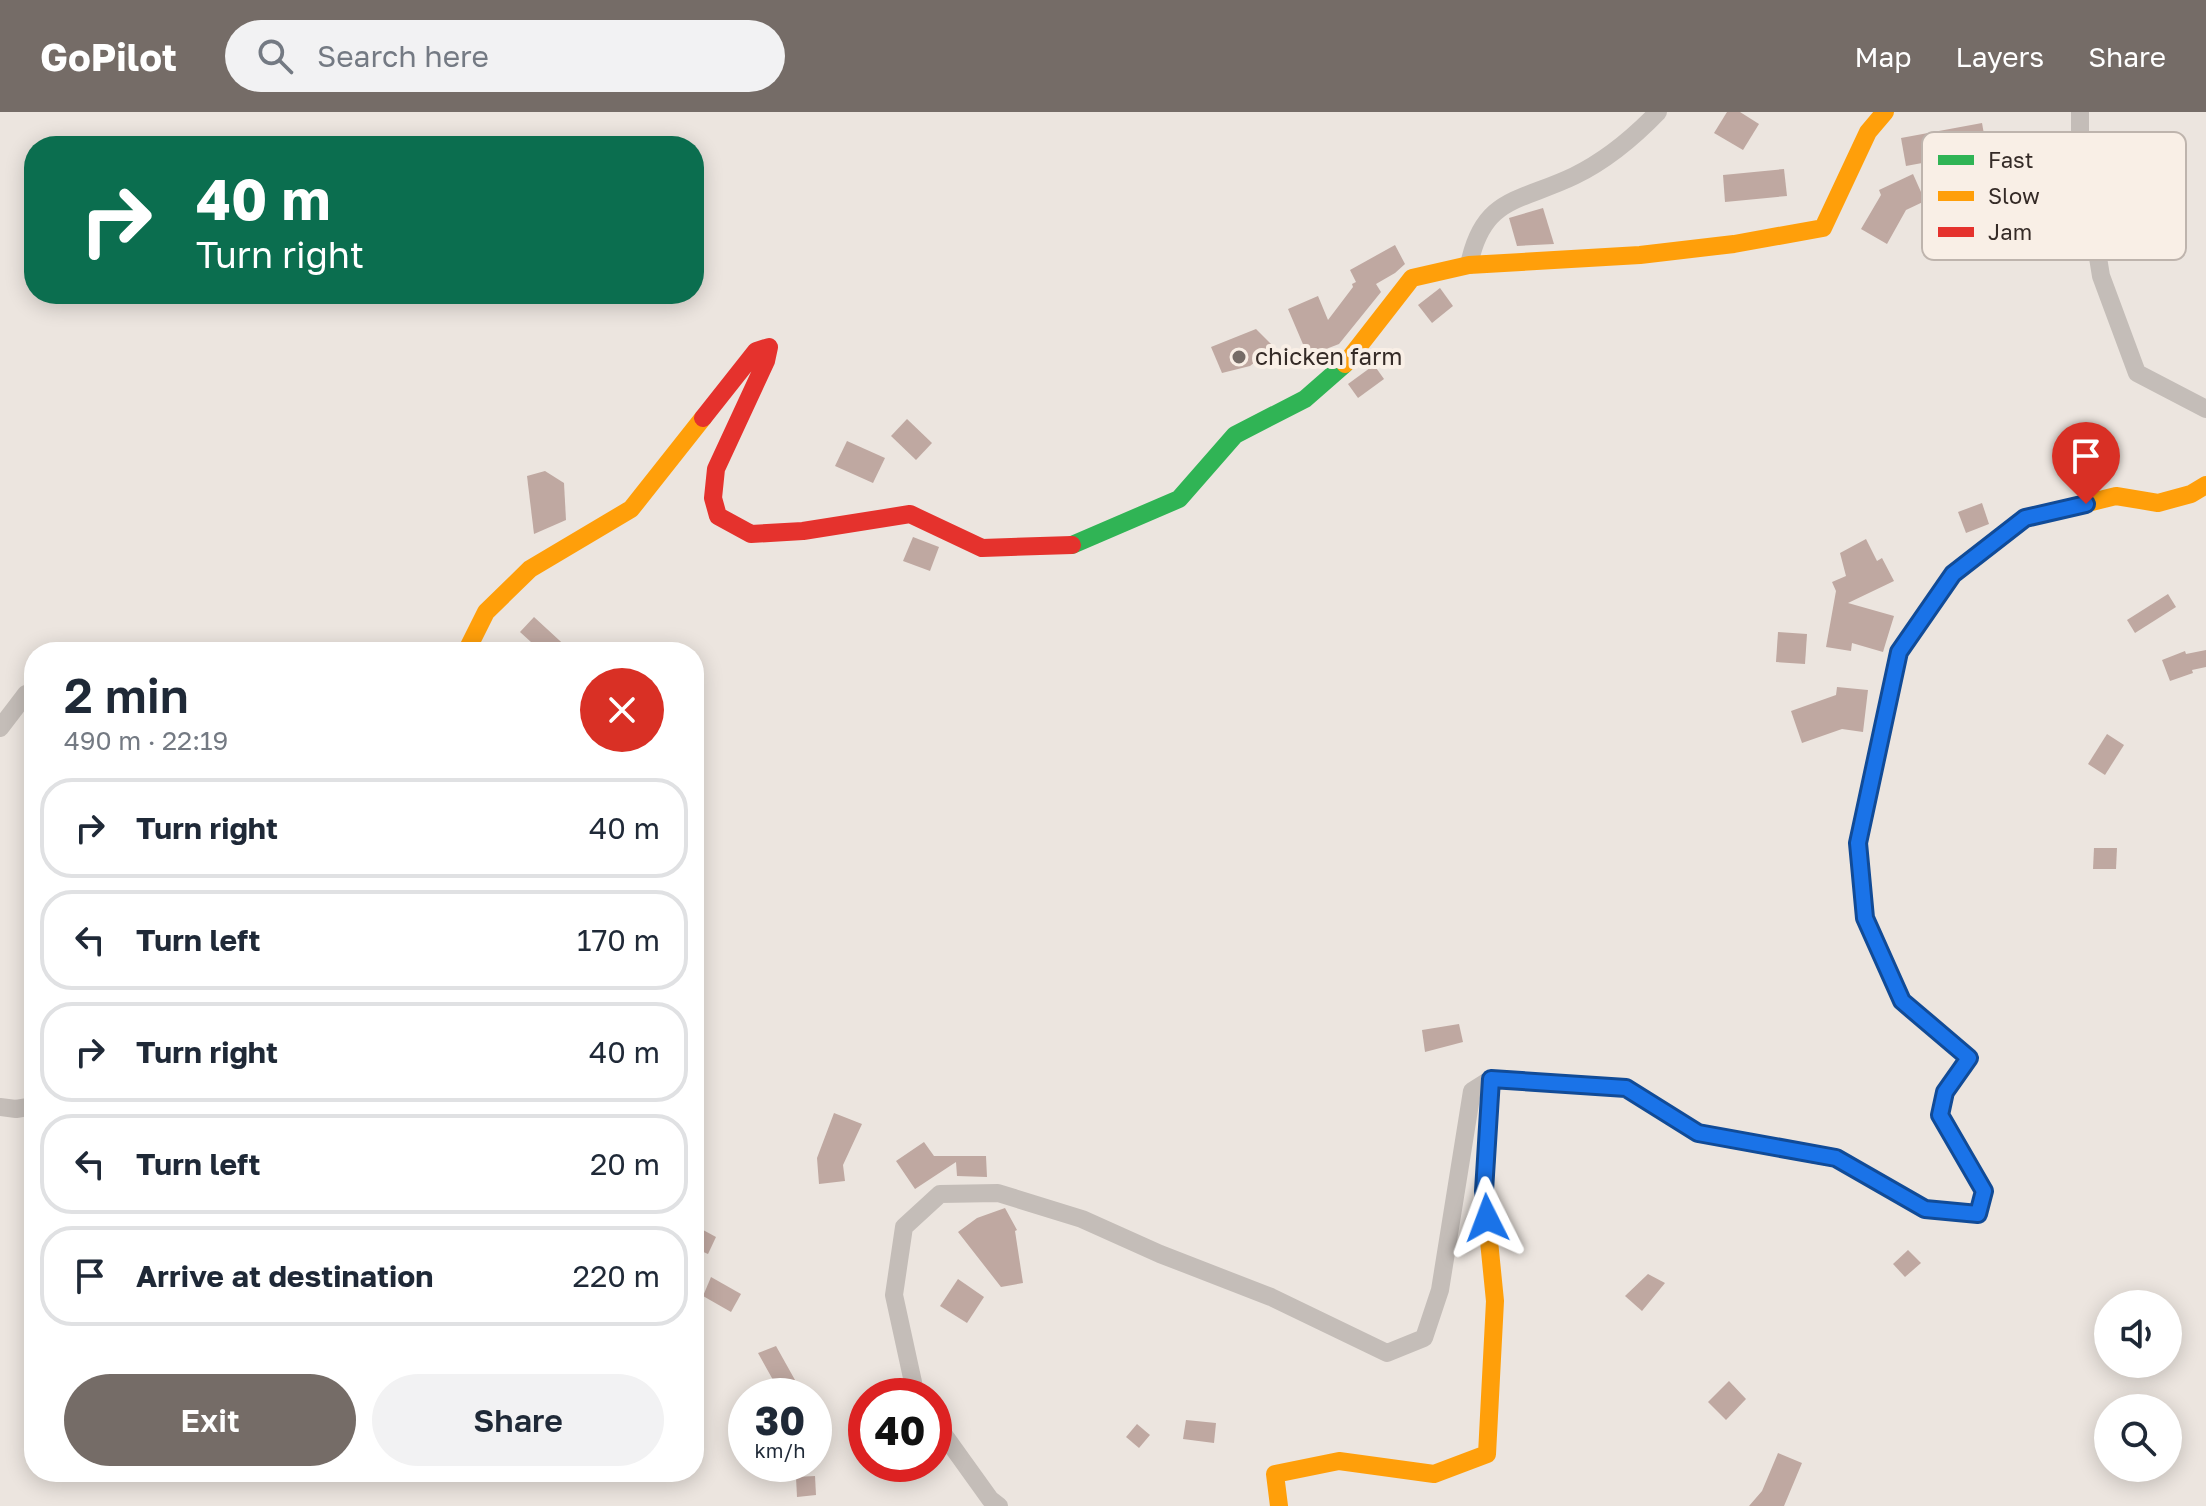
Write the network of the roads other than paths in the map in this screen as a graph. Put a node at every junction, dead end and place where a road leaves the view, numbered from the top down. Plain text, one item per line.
1 (1658, 112) edge
2 (1885, 112) edge
3 (2098, 260) edge
4 (1469, 265) junction
5 (2206, 409) edge
6 (2206, 485) edge
7 (471, 642) edge
8 (24, 697) edge
9 (0, 728) edge
10 (1491, 1079) junction
11 (0, 1107) edge
12 (24, 1108) edge
13 (912, 1378) edge
14 (952, 1446) edge
15 (999, 1506) edge
16 (1279, 1506) edge

1 - 4 street
2 - 4 street
3 - 5 street
4 - 7 street
6 - 10 street
8 - 9 street
10 - 13 street
10 - 16 street
11 - 12 street
14 - 15 street

